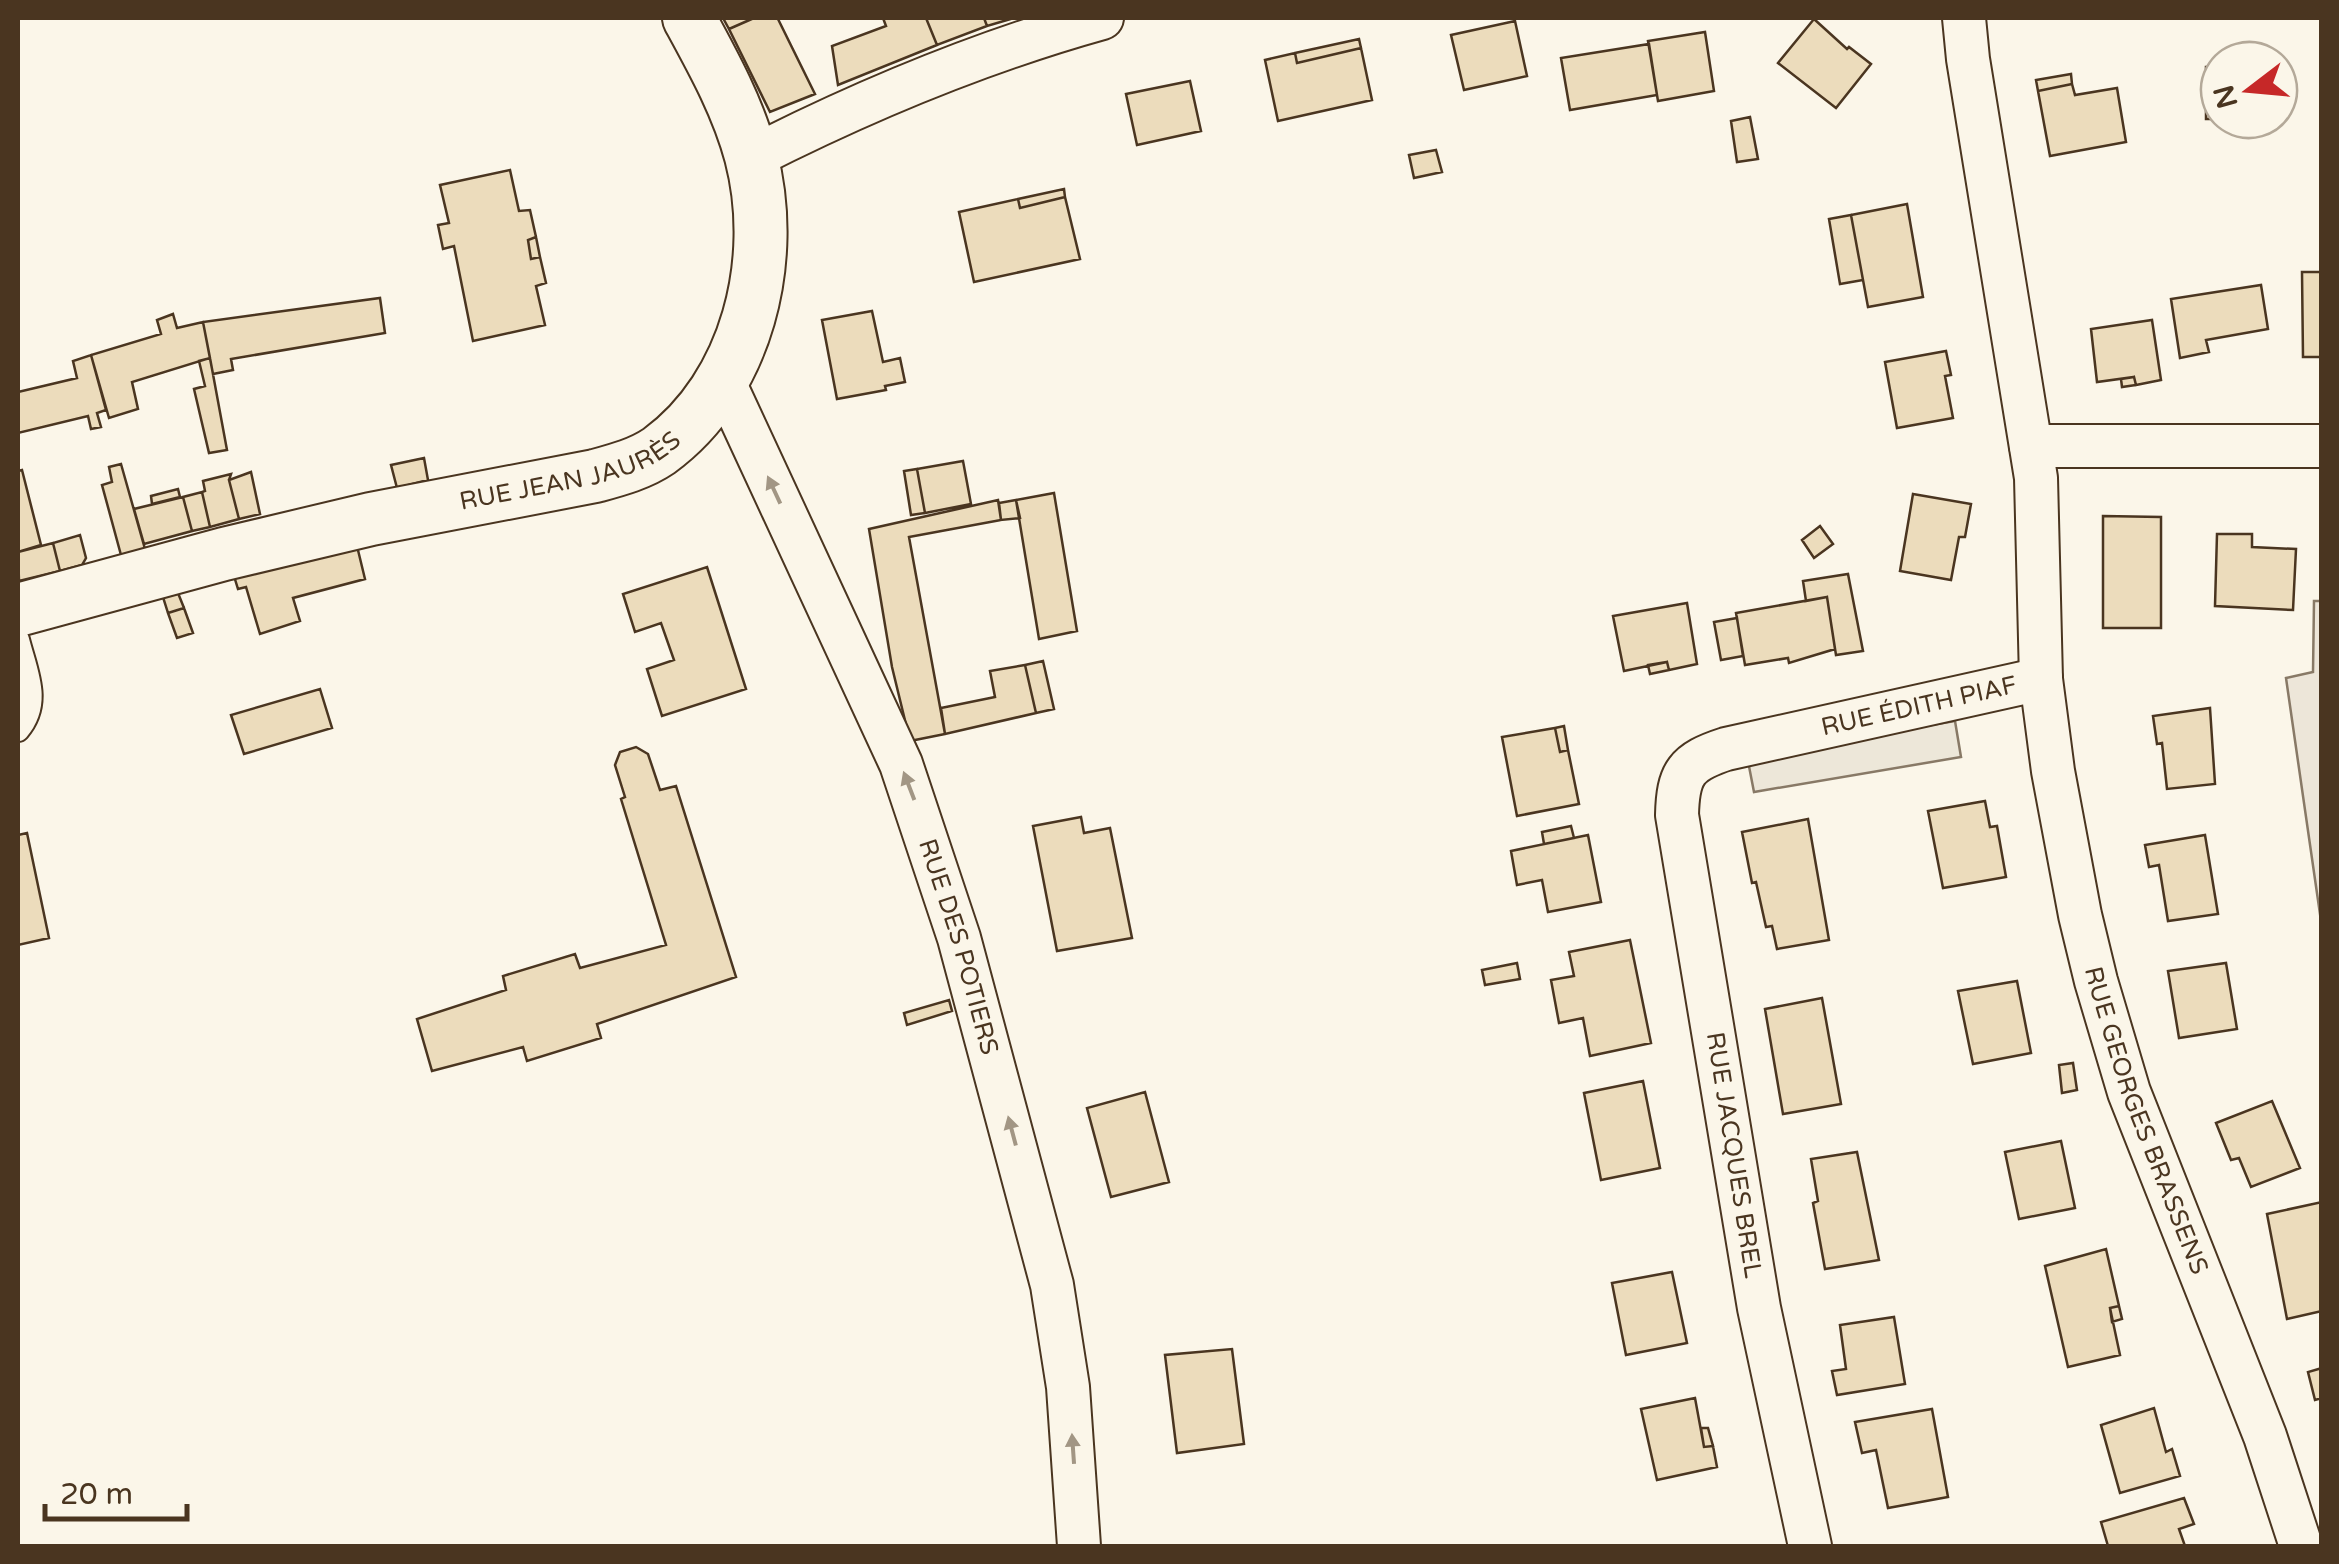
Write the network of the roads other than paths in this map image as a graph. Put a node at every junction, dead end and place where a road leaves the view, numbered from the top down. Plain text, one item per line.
1 (689, 18) edge
2 (1102, 18) edge
3 (1964, 18) edge
4 (752, 158) junction
5 (723, 380) junction
6 (2031, 446) junction
7 (2322, 446) edge
8 (18, 610) edge
9 (18, 640) edge
10 (2041, 679) junction
11 (18, 730) edge
12 (1691, 763) joint
13 (1079, 1546) edge
14 (1810, 1546) edge
15 (2301, 1546) edge

1 - 4 street, RUE JEAN JAURÈS
2 - 4 street
3 - 6 street, RUE ÉDITH PIAF
4 - 5 street, RUE JEAN JAURÈS
5 - 8 street, RUE JEAN JAURÈS
13 -> 5 street, RUE DES POTIERS
6 - 7 street
6 - 10 street, RUE ÉDITH PIAF
9 - 11 lane
10 - 12 street, RUE ÉDITH PIAF
10 - 15 street, RUE GEORGES BRASSENS
12 - 14 street, RUE JACQUES BREL

